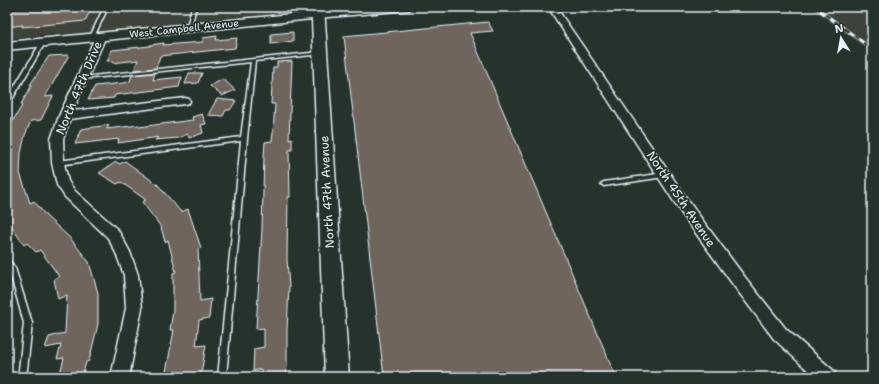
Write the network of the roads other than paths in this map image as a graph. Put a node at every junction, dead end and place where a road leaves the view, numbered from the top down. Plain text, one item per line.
1 (106, 7) edge
2 (194, 7) edge
3 (409, 7) edge
4 (552, 7) edge
5 (318, 11) edge
6 (189, 28) junction
7 (97, 36) junction
8 (43, 43) junction
9 (7, 46) edge
10 (320, 53) junction
11 (252, 60) junction
12 (82, 78) junction
13 (185, 101) dead end
14 (7, 103) edge
15 (65, 116) junction
16 (244, 139) junction
17 (58, 163) junction
18 (664, 175) junction
19 (604, 184) dead end
20 (7, 262) edge
21 (20, 377) edge
22 (120, 377) edge
23 (222, 377) edge
24 (336, 377) edge
25 (828, 377) edge

1 - 7 lane
2 - 6 lane
3 - 5 street, West Campbell Avenue
4 - 18 street, North 45th Avenue
5 - 6 street, West Campbell Avenue
5 - 10 street, North 47th Avenue
6 - 7 street, West Campbell Avenue
7 - 8 street, West Campbell Avenue
7 - 12 street, North 47th Drive
8 - 9 street, West Campbell Avenue
8 - 14 lane
10 - 11 lane
10 - 24 street, North 47th Avenue
11 - 12 lane
11 - 16 lane
12 - 15 street, North 47th Drive
13 - 15 street
15 - 17 street, North 47th Drive
16 - 17 lane
16 - 23 lane
17 - 22 street, North 47th Drive
18 - 19 lane
18 - 25 street, North 45th Avenue
20 - 21 lane

